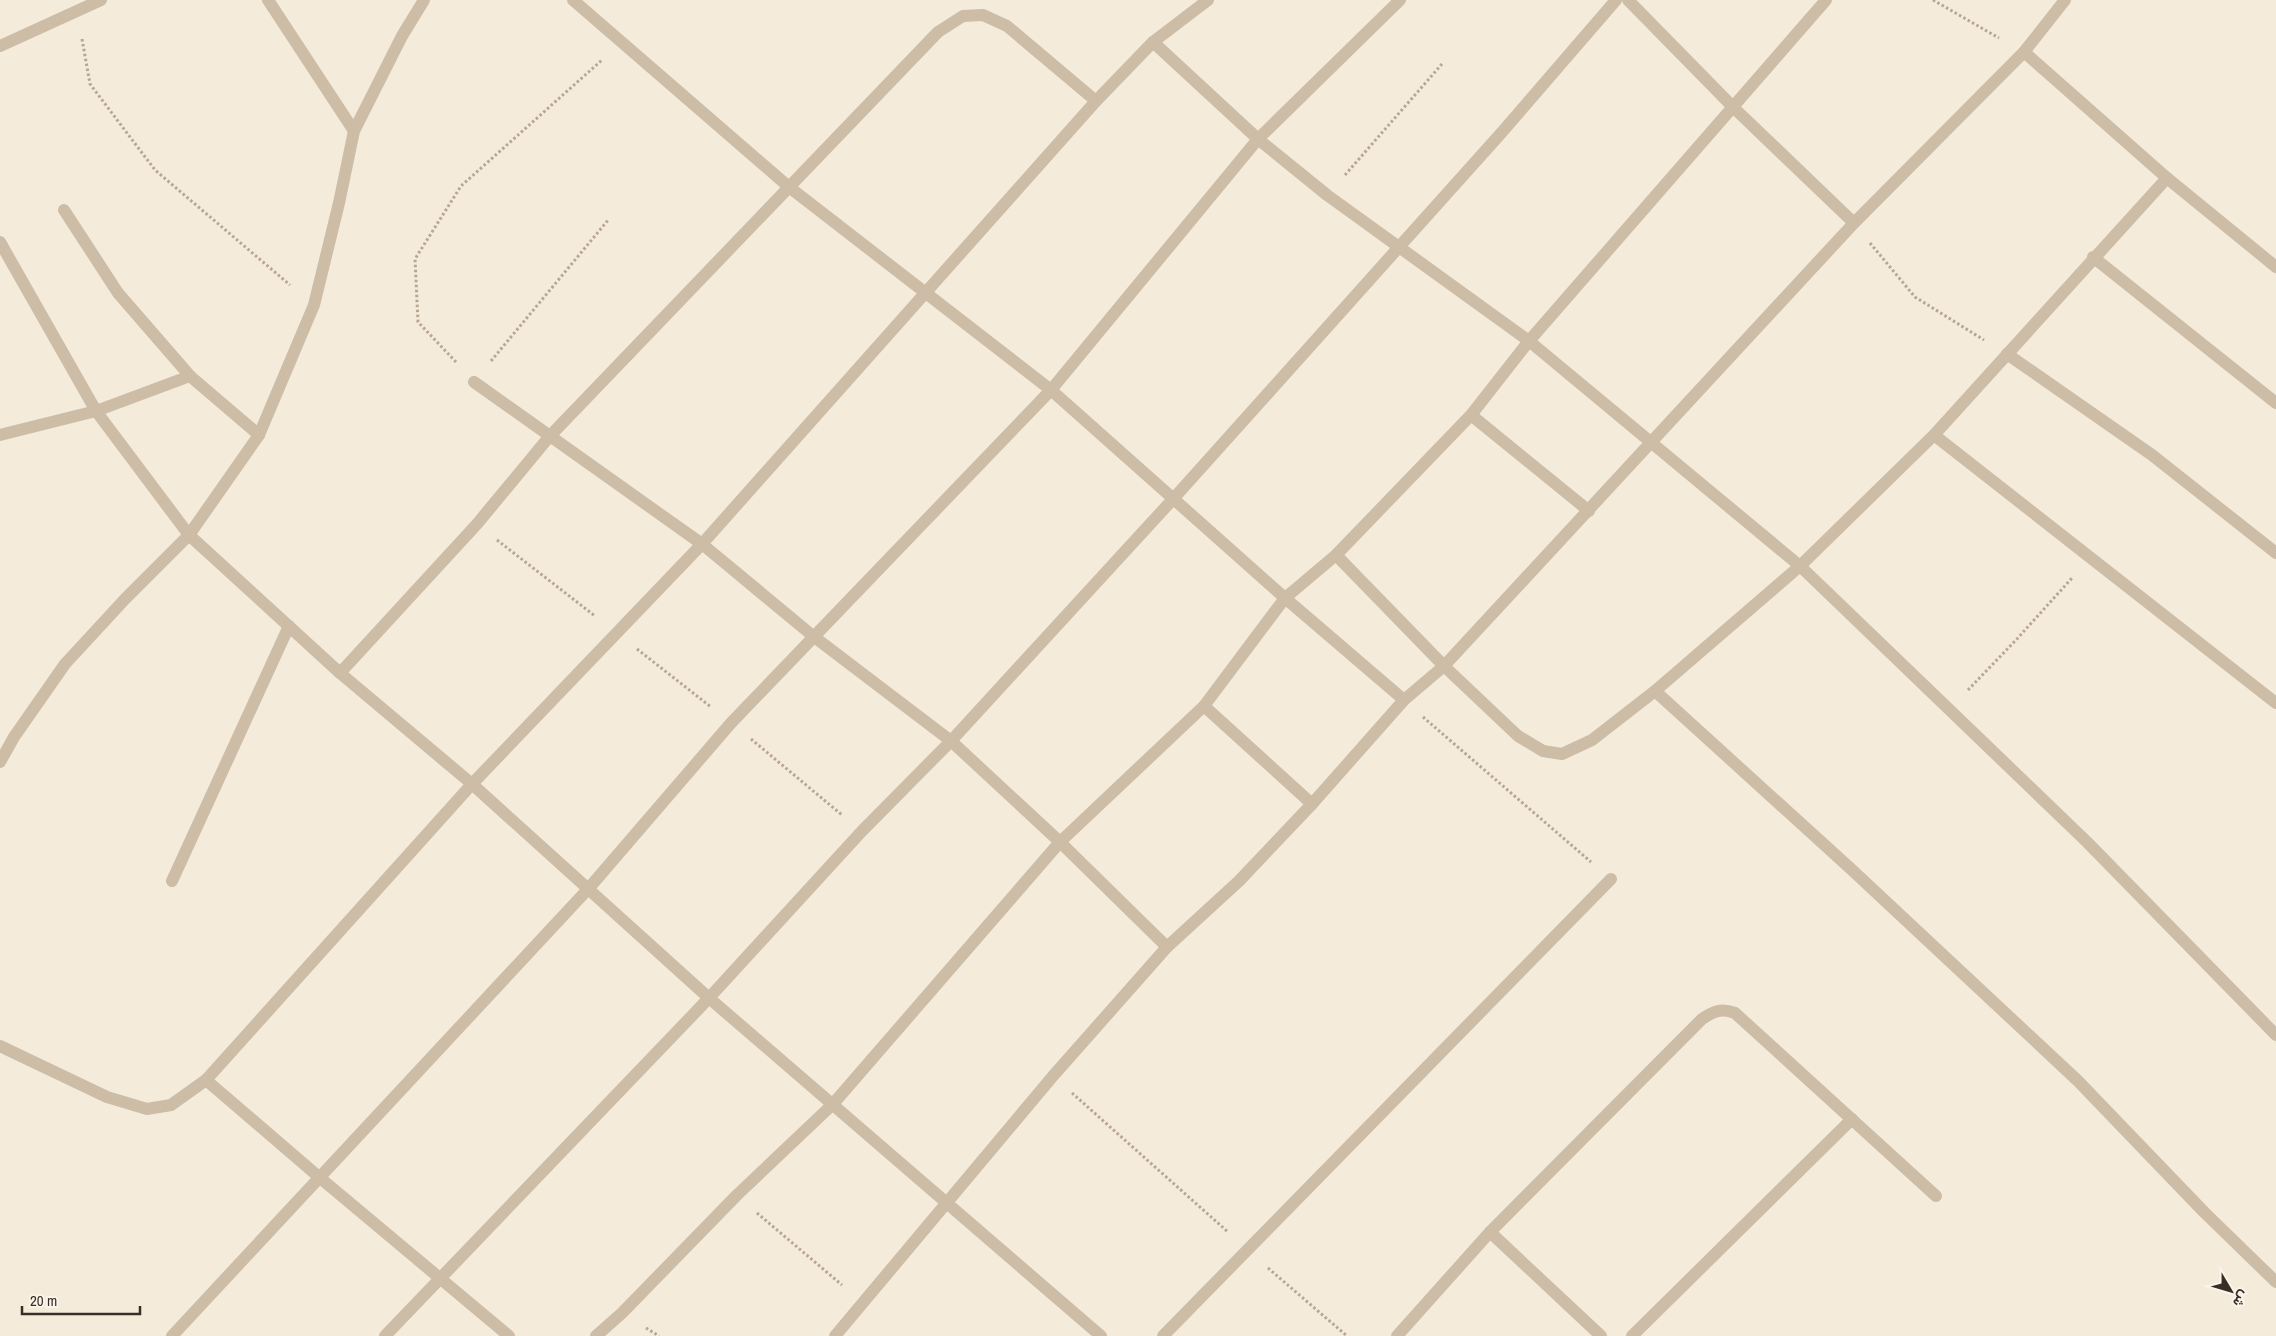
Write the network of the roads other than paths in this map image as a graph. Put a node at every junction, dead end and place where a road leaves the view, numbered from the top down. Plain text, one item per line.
1 (101, 0) edge
2 (268, 0) edge
3 (424, 0) edge
4 (573, 0) edge
5 (1208, 0) edge
6 (1400, 0) edge
7 (1616, 0) edge
8 (1628, 0) edge
9 (1826, 0) edge
10 (2065, 0) edge
11 (76, 6) edge
12 (1153, 42) junction
13 (0, 46) edge
14 (2024, 52) junction
15 (1096, 101) junction
16 (1734, 108) junction
17 (354, 131) junction
18 (1258, 139) junction
19 (2167, 178) junction
20 (789, 187) junction
21 (64, 210) dead end
22 (1854, 224) junction
23 (0, 242) edge
24 (1398, 246) junction
25 (2093, 257) junction
26 (2276, 267) edge
27 (924, 293) junction
28 (1529, 341) junction
29 (2007, 354) junction
30 (190, 376) junction
31 (474, 382) road end
32 (1051, 390) junction
33 (2276, 403) edge
34 (96, 412) junction
35 (1471, 415) junction
36 (259, 434) junction
37 (0, 435) edge
38 (1934, 435) junction
39 (550, 437) junction
40 (1651, 442) junction
41 (1174, 498) junction
42 (1588, 512) junction
43 (189, 535) junction
44 (702, 544) junction
45 (2276, 553) edge
46 (1336, 555) junction
47 (1800, 566) junction
48 (1285, 598) junction
49 (289, 626) junction
50 (813, 636) junction
51 (1444, 666) junction
52 (340, 673) junction
53 (1655, 692) junction
54 (1404, 700) junction
55 (2276, 703) edge
56 (1204, 706) junction
57 (951, 741) junction
58 (0, 762) edge
59 (472, 784) junction
60 (1312, 804) junction
61 (1060, 842) junction
62 (1611, 879) road end
63 (172, 881) dead end
64 (589, 888) junction
65 (1167, 947) junction
66 (709, 998) junction
67 (2276, 1035) edge
68 (0, 1046) edge
69 (206, 1080) junction
70 (834, 1104) junction
71 (1852, 1119) junction
72 (319, 1177) junction
73 (1936, 1196) dead end
74 (947, 1202) junction
75 (1490, 1232) junction
76 (439, 1278) junction
77 (2276, 1282) edge
78 (172, 1336) edge
79 (385, 1336) edge
80 (509, 1336) edge
81 (596, 1336) edge
82 (835, 1336) edge
83 (1101, 1336) edge
84 (1162, 1336) edge
85 (1397, 1336) edge
86 (1601, 1336) edge
87 (1632, 1336) edge

1 - 11 street
2 - 17 street
3 - 17 street
4 - 20 street
5 - 12 street
6 - 18 street
7 - 24 street
8 - 16 street
9 - 16 street
10 - 14 street
11 - 13 street
12 - 15 street
12 - 18 street
14 - 19 street
14 - 22 street
15 - 20 street
15 - 27 street
16 - 22 street
16 - 28 street
17 - 36 street
18 - 24 street
18 - 32 street
19 - 25 street
19 - 26 street
20 - 27 street
20 - 39 street
21 - 30 street
22 - 40 street
23 - 34 street
24 - 28 street
24 - 41 street
25 - 29 street
25 - 33 street
27 - 32 street
27 - 44 street
28 - 35 street
28 - 40 street
29 - 38 street
29 - 45 street
30 - 34 street
30 - 36 street
31 - 39 street
32 - 41 street
32 - 50 street
34 - 37 street
34 - 43 street
35 - 42 street
35 - 46 street
36 - 43 street
38 - 47 street
38 - 55 street
39 - 44 street
39 - 52 street
40 - 42 street
40 - 47 street
41 - 48 street
41 - 57 street
42 - 51 street
43 - 49 street
43 - 58 street
44 - 50 street
44 - 59 street
46 - 48 street
46 - 51 street
47 - 53 street
47 - 67 street
48 - 54 street
48 - 56 street
49 - 52 street
49 - 63 street
50 - 57 street
50 - 64 street
51 - 53 street
51 - 54 street
52 - 59 street
53 - 77 street
54 - 60 street
56 - 60 street
56 - 61 street
57 - 61 street
57 - 66 street
59 - 64 street
59 - 69 street
60 - 65 street
61 - 65 street
61 - 70 street
62 - 84 street
64 - 66 street
64 - 72 street
65 - 74 street
66 - 70 street
66 - 76 street
68 - 69 street
69 - 72 street
70 - 74 street
70 - 81 street
71 - 73 street
71 - 75 street
71 - 87 street
72 - 76 street
72 - 78 street
74 - 82 street
74 - 83 street
75 - 85 street
75 - 86 street
76 - 79 street
76 - 80 street

